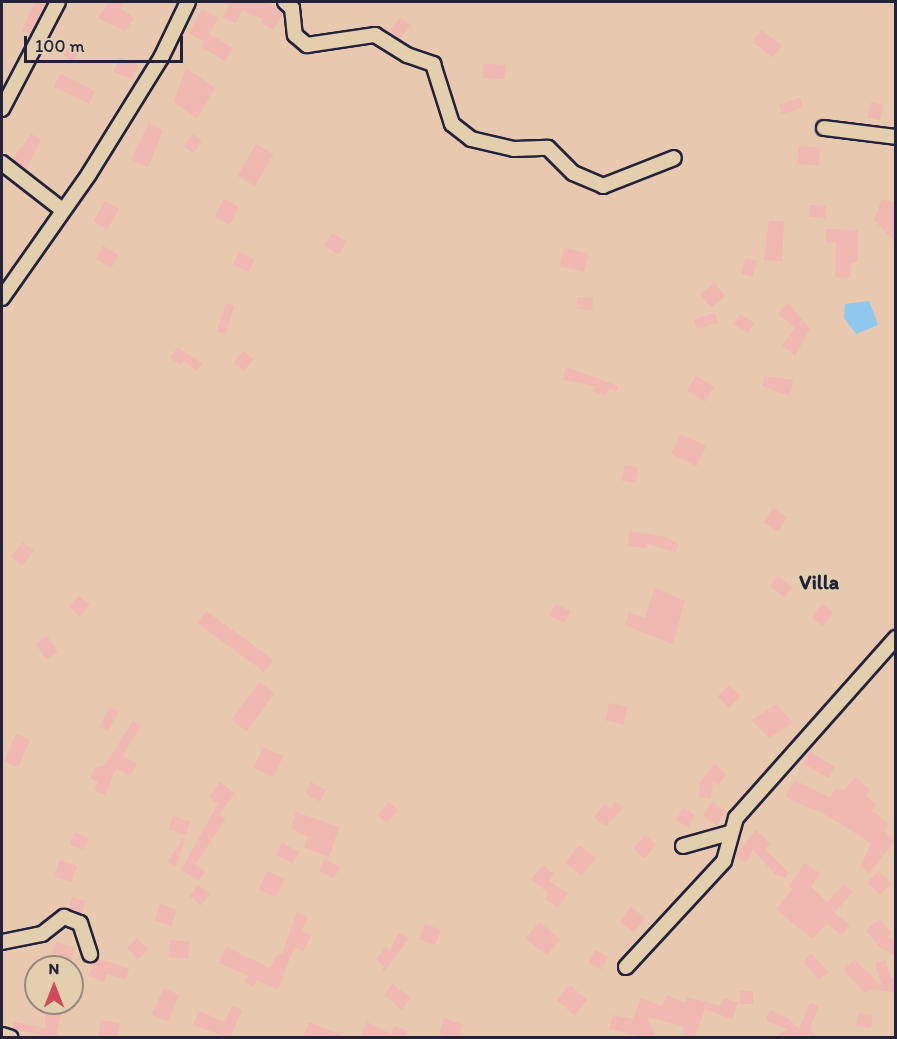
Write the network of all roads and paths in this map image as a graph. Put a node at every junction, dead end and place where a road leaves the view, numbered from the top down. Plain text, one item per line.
1 (58, 2) edge
2 (188, 2) edge
3 (285, 2) edge
4 (2, 109) edge
5 (824, 128) dead end
6 (896, 137) edge
7 (675, 158) dead end
8 (2, 163) edge
9 (61, 209) junction
10 (2, 298) edge
11 (896, 638) edge
12 (729, 833) junction
13 (683, 846) dead end
14 (2, 942) edge
15 (90, 954) dead end
16 (626, 967) dead end
17 (2, 1035) edge
18 (11, 1038) edge

1 - 4 street
2 - 9 street
3 - 7 street
5 - 6 street
8 - 9 street
9 - 10 street
11 - 12 street
12 - 13 street
12 - 16 street
14 - 15 street
17 - 18 street

